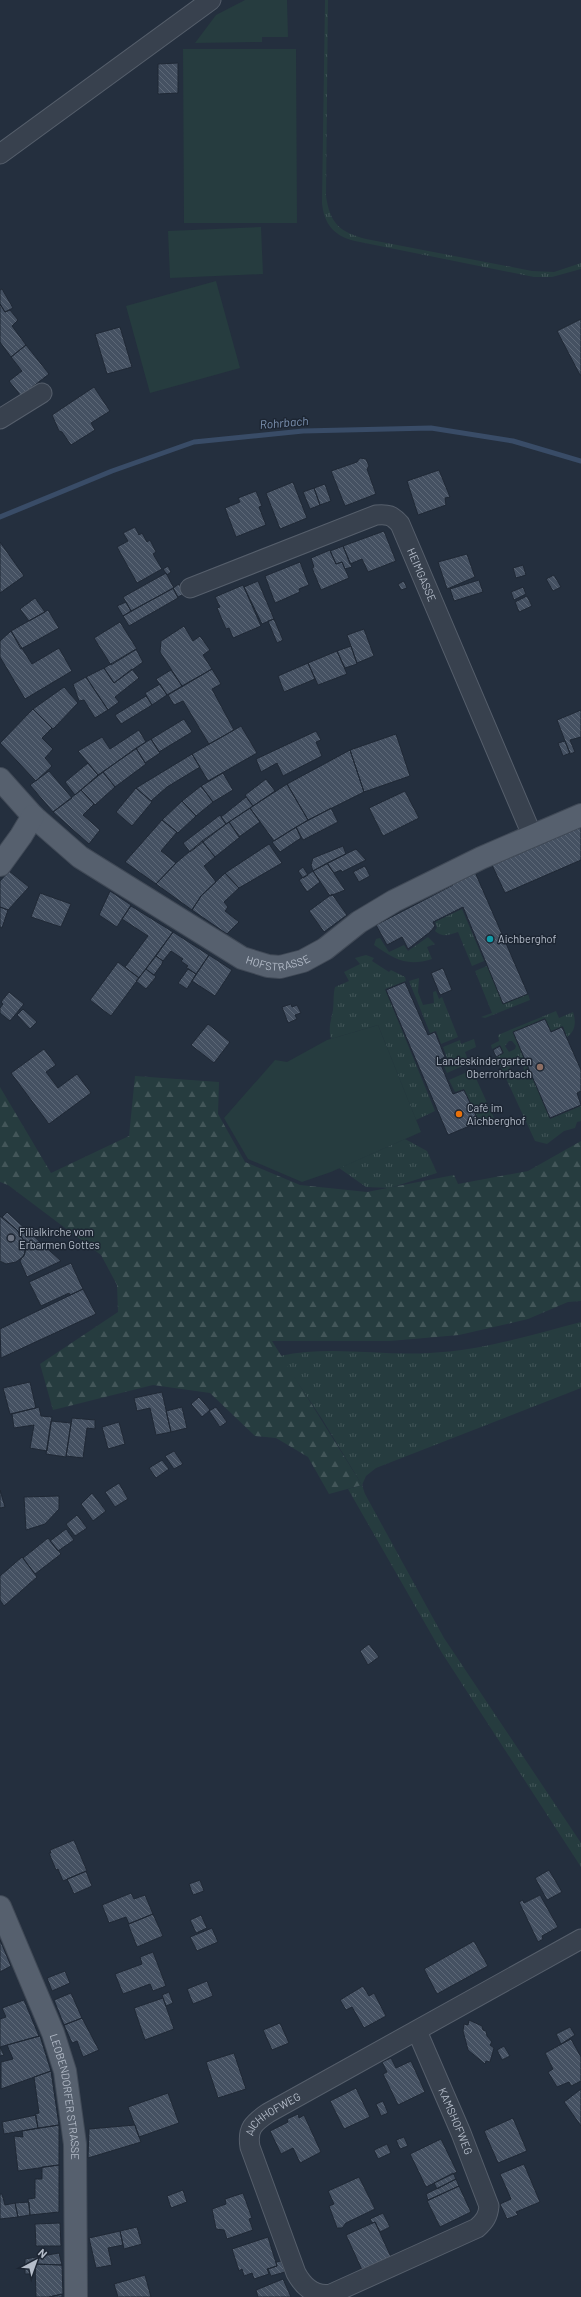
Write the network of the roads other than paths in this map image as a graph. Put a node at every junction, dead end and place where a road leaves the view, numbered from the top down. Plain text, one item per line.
1 (210, 0) edge
2 (0, 154) edge
3 (42, 393) dead end
4 (0, 419) edge
5 (190, 588) dead end
6 (0, 779) edge
7 (581, 815) edge
8 (33, 816) junction
9 (532, 835) junction
10 (0, 865) edge
11 (0, 1907) edge
12 (581, 1939) edge
13 (417, 2030) junction
14 (488, 2214) joint
15 (76, 2297) edge

1 - 2 street
3 - 4 street
5 - 9 street, HEIMGASSE
6 - 8 main road, HOFSTRASSE
7 - 9 main road, HOFSTRASSE
8 - 9 main road, HOFSTRASSE
8 - 10 main road
11 - 15 main road, LEOBENDORFER STRASSE
12 - 13 street, AICHHOFWEG
13 - 14 street, KAMSHOFWEG
13 - 14 street, AICHHOFWEG

